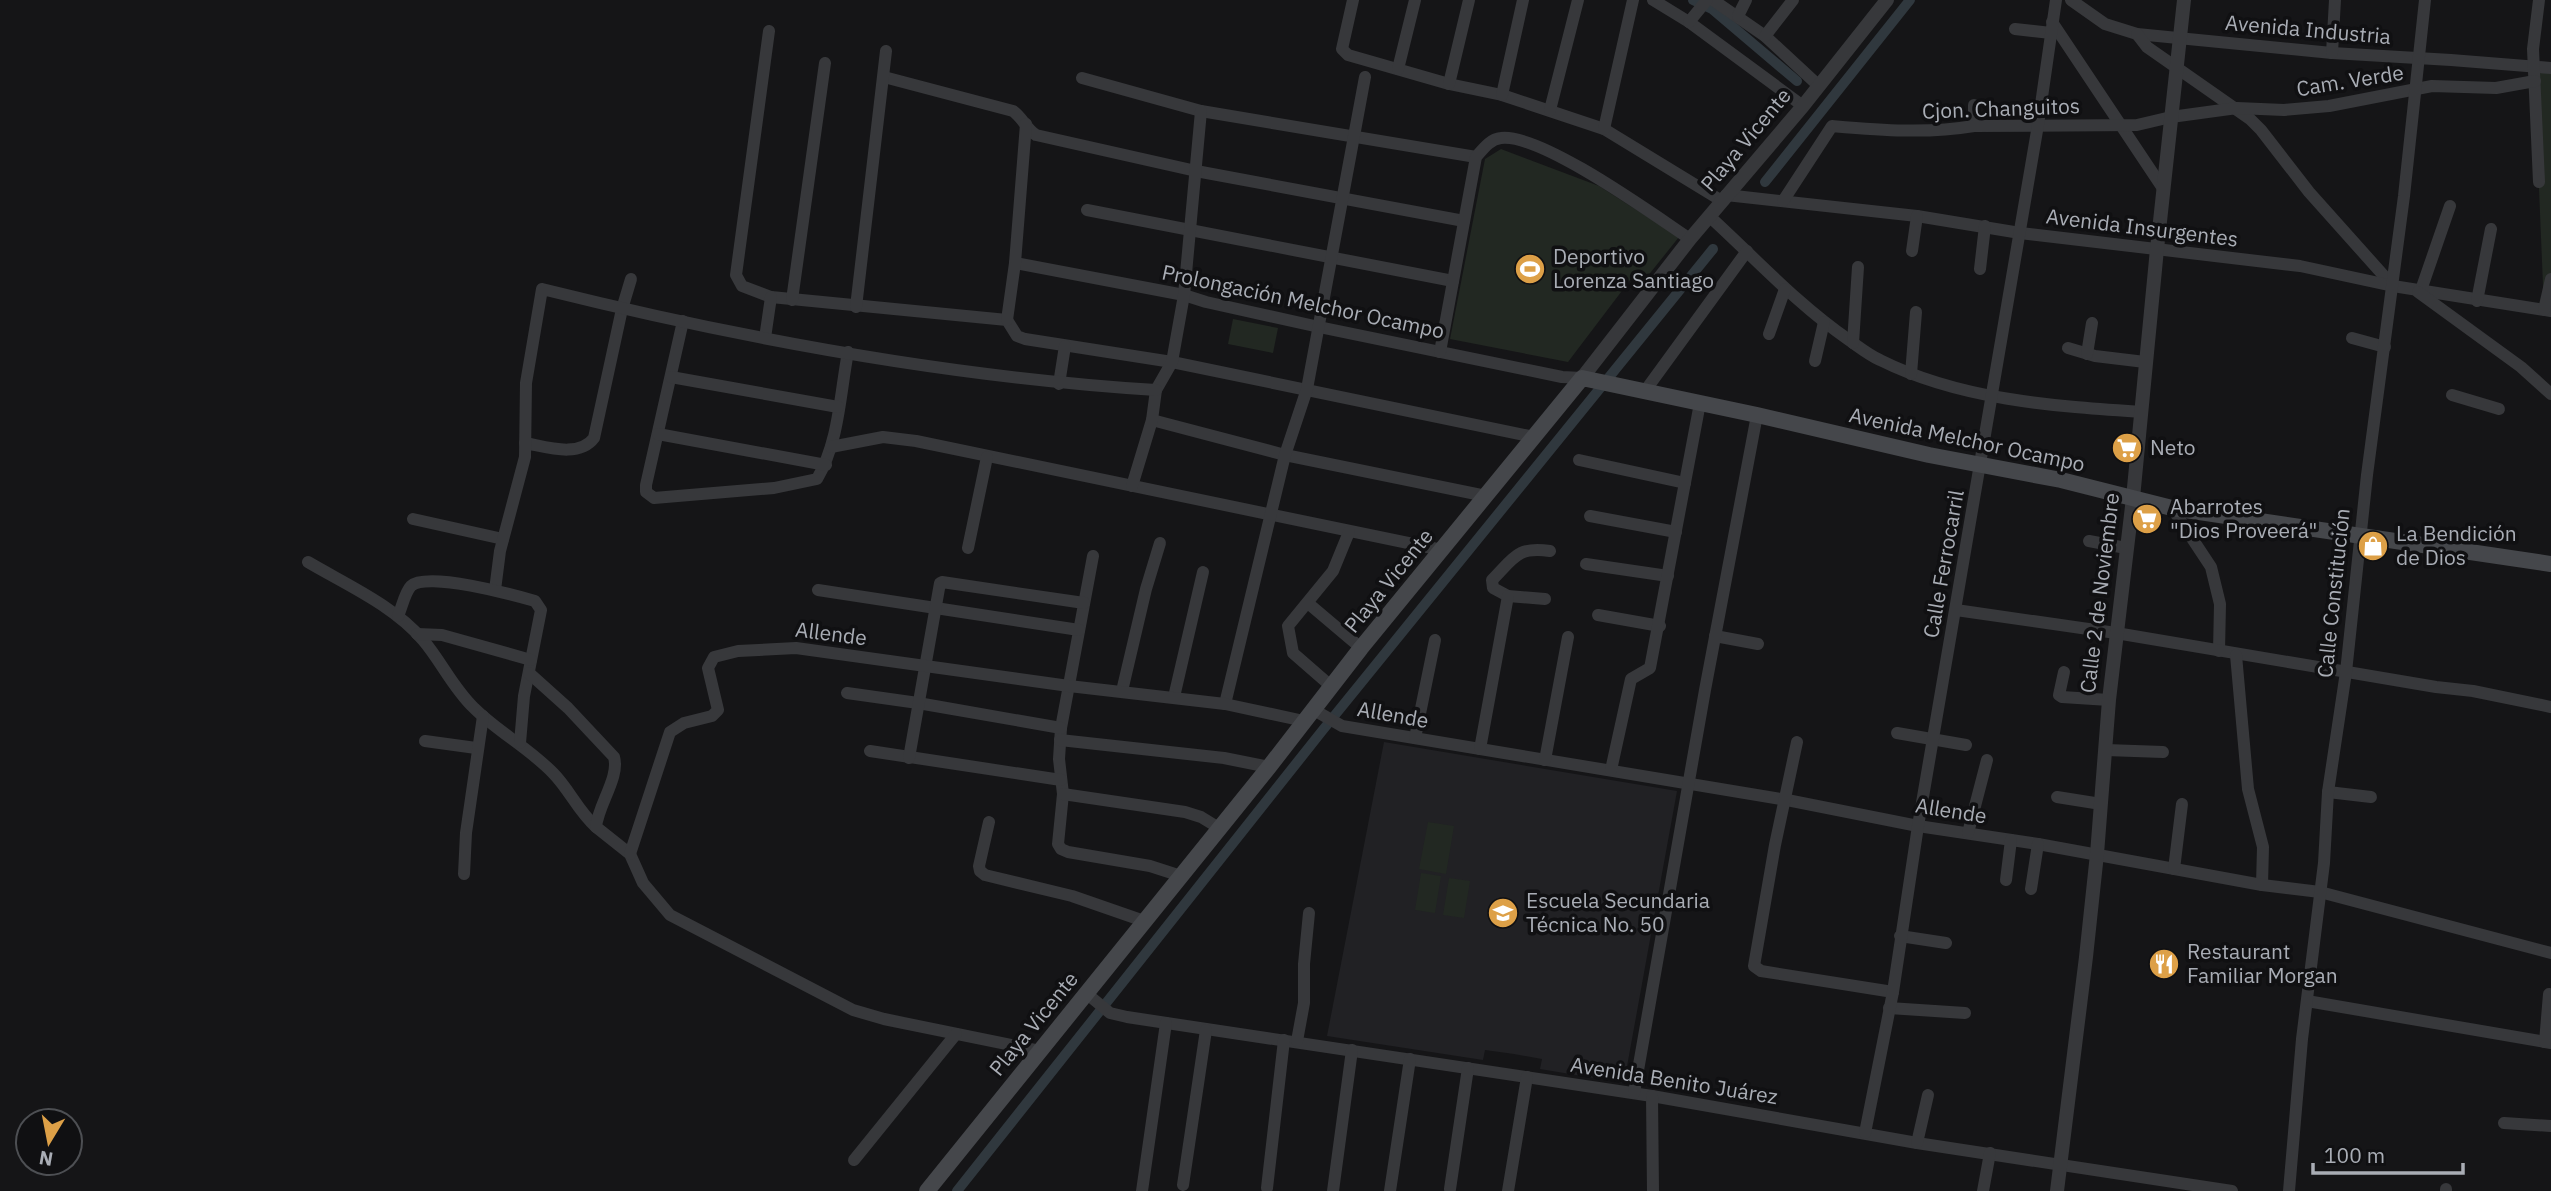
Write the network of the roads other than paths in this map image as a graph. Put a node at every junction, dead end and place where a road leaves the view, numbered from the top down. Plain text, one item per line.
1 (1353, 0) edge
2 (1415, 0) edge
3 (1469, 0) edge
4 (1523, 0) edge
5 (1578, 0) edge
6 (1633, 0) edge
7 (1653, 0) edge
8 (1746, 0) edge
9 (1793, 0) edge
10 (1887, 0) edge
11 (2056, 0) edge
12 (2071, 0) edge
13 (2184, 0) edge
14 (2335, 0) edge
15 (2425, 0) edge
16 (2539, 0) edge
17 (1709, 1) edge
18 (1738, 16) junction
19 (1691, 20) junction
20 (2052, 27) junction
21 (2015, 29) dead end
22 (769, 32) dead end
23 (2137, 34) junction
24 (1765, 36) junction
25 (2180, 38) junction
26 (886, 51) dead end
27 (2332, 53) junction
28 (2419, 58) junction
29 (825, 63) dead end
30 (2534, 67) junction
31 (2176, 68) junction
32 (2551, 68) edge
33 (1398, 69) junction
34 (884, 76) junction
35 (1365, 77) dead end
36 (1082, 78) dead end
37 (2535, 81) junction
38 (1449, 84) junction
39 (1819, 86) junction
40 (2416, 90) junction
41 (1502, 95) junction
42 (1974, 105) dead end
43 (1803, 106) junction
44 (2237, 108) junction
45 (1550, 110) junction
46 (1200, 111) junction
47 (2171, 117) junction
48 (1026, 124) junction
49 (2038, 125) junction
50 (2120, 125) junction
51 (1974, 126) junction
52 (1604, 130) junction
53 (1354, 135) junction
54 (1476, 157) junction
55 (1196, 171) junction
56 (2539, 181) dead end
57 (2164, 190) junction
58 (1724, 198) junction
59 (1343, 199) junction
60 (1783, 201) junction
61 (2450, 206) dead end
62 (1087, 210) dead end
63 (1709, 216) junction
64 (1917, 216) junction
65 (1464, 221) junction
66 (1985, 226) junction
67 (1191, 229) junction
68 (2491, 229) dead end
69 (2020, 233) junction
70 (1690, 239) junction
71 (2157, 249) junction
72 (1747, 251) junction
73 (1912, 251) dead end
74 (1332, 259) junction
75 (1015, 263) junction
76 (1858, 267) dead end
77 (1980, 269) dead end
78 (631, 279) dead end
79 (2551, 279) edge
80 (1453, 281) junction
81 (2393, 286) junction
82 (1785, 289) junction
83 (2418, 290) junction
84 (1184, 295) junction
85 (771, 297) junction
86 (792, 300) junction
87 (2477, 301) junction
88 (856, 307) junction
89 (622, 309) junction
90 (2548, 311) edge
91 (1916, 312) dead end
92 (1007, 320) junction
93 (683, 321) junction
94 (1824, 322) junction
95 (2092, 323) dead end
96 (1320, 324) junction
97 (1769, 334) dead end
98 (765, 338) junction
99 (2352, 338) dead end
100 (1853, 342) junction
101 (1065, 345) junction
102 (2385, 347) junction
103 (2068, 348) dead end
104 (1441, 349) junction
105 (848, 352) junction
106 (2087, 355) junction
107 (1815, 361) dead end
108 (1172, 362) junction
109 (2146, 362) junction
110 (1911, 374) junction
111 (671, 377) junction
112 (1590, 379) junction
113 (1059, 384) junction
114 (1307, 389) junction
115 (1156, 390) junction
116 (1645, 391) junction
117 (2551, 394) edge
118 (2452, 395) dead end
119 (1991, 396) junction
120 (1700, 403) junction
121 (838, 407) junction
122 (2499, 409) dead end
123 (2141, 412) junction
124 (1757, 415) junction
125 (1152, 420) junction
126 (658, 434) junction
127 (1534, 437) junction
128 (525, 443) junction
129 (831, 447) junction
130 (1285, 455) junction
131 (987, 457) junction
132 (1579, 460) dead end
133 (825, 465) junction
134 (1980, 465) junction
135 (1685, 483) junction
136 (1132, 486) junction
137 (1486, 496) junction
138 (2133, 498) junction
139 (2172, 508) junction
140 (1271, 516) junction
141 (1590, 516) dead end
142 (413, 519) dead end
143 (1349, 532) junction
144 (1676, 532) junction
145 (2361, 535) junction
146 (503, 539) junction
147 (2089, 541) dead end
148 (1160, 543) dead end
149 (968, 548) dead end
150 (2126, 548) junction
151 (1442, 550) junction
152 (1550, 551) dead end
153 (1093, 556) dead end
154 (308, 562) dead end
155 (1586, 564) dead end
156 (2551, 564) edge
157 (1203, 572) dead end
158 (1668, 576) junction
159 (495, 590) junction
160 (818, 590) dead end
161 (1508, 596) junction
162 (1545, 599) dead end
163 (1084, 603) junction
164 (1309, 604) junction
165 (936, 608) junction
166 (1956, 610) junction
167 (1598, 615) dead end
168 (398, 616) junction
169 (1660, 626) junction
170 (1079, 630) junction
171 (2116, 633) junction
172 (417, 634) junction
173 (1714, 636) junction
174 (1568, 637) dead end
175 (1435, 640) dead end
176 (1758, 644) dead end
177 (1361, 648) junction
178 (2219, 651) junction
179 (2236, 655) junction
180 (530, 666) junction
181 (925, 667) junction
182 (2064, 672) dead end
183 (2346, 672) junction
184 (1069, 686) junction
185 (1332, 687) junction
186 (1122, 691) junction
187 (846, 692) dead end
188 (1174, 697) junction
189 (2109, 700) junction
190 (918, 702) junction
191 (1225, 704) junction
192 (2551, 707) edge
193 (483, 716) junction
194 (1314, 717) junction
195 (1897, 733) dead end
196 (1061, 734) junction
197 (1415, 738) junction
198 (1934, 740) junction
199 (425, 741) dead end
200 (1797, 742) dead end
201 (520, 743) junction
202 (1966, 745) dead end
203 (476, 748) junction
204 (1480, 749) junction
205 (2106, 750) junction
206 (870, 751) dead end
207 (2163, 752) dead end
208 (909, 758) junction
209 (1545, 760) junction
210 (1987, 761) dead end
211 (1269, 767) junction
212 (1611, 770) junction
213 (1061, 780) junction
214 (1690, 784) junction
215 (2328, 792) junction
216 (1063, 794) junction
217 (2057, 797) dead end
218 (2371, 797) dead end
219 (1787, 800) junction
220 (2101, 804) junction
221 (2182, 804) dead end
222 (989, 822) dead end
223 (1918, 826) junction
224 (596, 827) junction
225 (1219, 828) junction
226 (1968, 834) junction
227 (2011, 840) junction
228 (2038, 844) junction
229 (630, 854) junction
230 (2097, 854) junction
231 (2174, 869) junction
232 (464, 874) dead end
233 (1181, 876) junction
234 (2006, 880) dead end
235 (2262, 885) junction
236 (2031, 889) dead end
237 (2320, 892) junction
238 (1309, 913) dead end
239 (1144, 921) junction
240 (1900, 936) junction
241 (1946, 943) dead end
242 (2551, 953) edge
243 (1892, 992) junction
244 (2549, 994) dead end
245 (1092, 998) junction
246 (2307, 1001) junction
247 (1889, 1008) junction
248 (1965, 1013) dead end
249 (1166, 1023) junction
250 (1206, 1030) junction
251 (956, 1034) junction
252 (1291, 1041) junction
253 (2548, 1042) edge
254 (1352, 1050) junction
255 (1040, 1051) junction
256 (1410, 1059) junction
257 (1468, 1068) junction
258 (1527, 1077) junction
259 (1634, 1093) junction
260 (1652, 1096) junction
261 (1928, 1096) dead end
262 (2504, 1123) dead end
263 (2551, 1126) edge
264 (1865, 1133) junction
265 (1917, 1143) junction
266 (1990, 1153) junction
267 (855, 1160) dead end
268 (2060, 1166) junction
269 (1183, 1185) dead end
270 (1267, 1188) dead end
271 (1450, 1188) dead end
272 (926, 1191) edge
273 (1142, 1191) edge
274 (1333, 1191) edge
275 (1390, 1191) edge
276 (1508, 1191) edge
277 (1653, 1191) edge
278 (1983, 1191) edge
279 (2057, 1191) edge
280 (2232, 1191) edge
281 (2289, 1191) edge

1 - 33 street
2 - 33 street
3 - 38 street
4 - 41 street
5 - 45 street
6 - 52 street
7 - 19 street
8 - 18 street
9 - 24 street
10 - 39 street, Playa Vicente
11 - 20 street, Calle Ferrocarril
12 - 23 street, Avenida Industria
13 - 25 street, Calle 2 de Noviembre
14 - 27 street
15 - 28 street, Calle Constitución
16 - 30 street
17 - 18 street
17 - 19 street
18 - 24 street
19 - 43 street
20 - 21 street
20 - 49 street, Calle Ferrocarril
20 - 50 street
22 - 85 street
23 - 25 street, Avenida Industria
23 - 31 street
24 - 39 street
25 - 27 street, Avenida Industria
25 - 31 street, Calle 2 de Noviembre
26 - 34 street
27 - 28 street, Avenida Industria
28 - 30 street, Avenida Industria
28 - 40 street, Calle Constitución
29 - 86 street
30 - 32 street, Avenida Industria
30 - 37 street
31 - 44 street
31 - 47 street, Calle 2 de Noviembre
33 - 38 street
34 - 48 street
34 - 88 street
35 - 53 street
36 - 46 street
37 - 40 street, Cam. Verde
37 - 56 street
38 - 41 street
39 - 43 street, Playa Vicente
40 - 44 street, Cam. Verde
40 - 81 street, Calle Constitución
41 - 45 street
42 - 51 street
43 - 58 street, Playa Vicente
44 - 47 street, Cam. Verde
44 - 81 street
45 - 52 street
46 - 53 street
46 - 55 street
47 - 50 street, Cjon. Changuitos
47 - 57 street, Calle 2 de Noviembre
48 - 55 street
48 - 75 street
49 - 50 street, Cjon. Changuitos
49 - 51 street, Cjon. Changuitos
49 - 69 street, Calle Ferrocarril
50 - 57 street
51 - 60 street, Cjon. Changuitos
52 - 58 street
53 - 54 street
53 - 59 street
54 - 65 street
54 - 70 street
55 - 59 street
55 - 67 street
57 - 71 street, Calle 2 de Noviembre
58 - 60 street, Avenida Insurgentes
58 - 63 street, Playa Vicente
59 - 65 street
59 - 74 street
60 - 64 street, Avenida Insurgentes
61 - 83 street
62 - 67 street
63 - 70 street, Playa Vicente
63 - 72 street
64 - 66 street, Avenida Insurgentes
64 - 73 street
65 - 80 street
66 - 69 street, Avenida Insurgentes
66 - 77 street
67 - 74 street
67 - 84 street
68 - 87 street
69 - 71 street, Avenida Insurgentes
69 - 119 street, Calle Ferrocarril
70 - 112 street, Playa Vicente
71 - 81 street, Avenida Insurgentes
71 - 109 street, Calle 2 de Noviembre
72 - 82 street
72 - 116 street
74 - 80 street
74 - 96 street
75 - 84 street, Prolongación Melchor Ocampo
75 - 92 street
76 - 100 street
78 - 89 street
79 - 90 street
80 - 104 street
81 - 83 street, Avenida Insurgentes
81 - 102 street, Calle Constitución
82 - 94 street
82 - 97 street
83 - 87 street, Avenida Insurgentes
83 - 117 street
84 - 96 street, Prolongación Melchor Ocampo
84 - 108 street
85 - 86 street
85 - 98 street
86 - 88 street
87 - 90 street, Avenida Insurgentes
88 - 92 street
89 - 93 street
89 - 128 street
89 - 128 street
91 - 110 street
92 - 101 street
93 - 98 street
93 - 111 street
94 - 100 street
94 - 107 street
95 - 106 street
96 - 104 street, Prolongación Melchor Ocampo
96 - 114 street
98 - 105 street
99 - 102 street
100 - 110 street
101 - 108 street
101 - 113 street
102 - 145 street, Calle Constitución
103 - 106 street
104 - 112 street, Prolongación Melchor Ocampo
105 - 113 street
105 - 121 street
106 - 109 street
108 - 114 street
108 - 115 street
109 - 123 street, Calle 2 de Noviembre
110 - 119 street
111 - 121 street
111 - 126 street
112 - 116 main road, Avenida Melchor Ocampo
112 - 127 main road, Playa Vicente
113 - 115 street
114 - 127 street
114 - 130 street
115 - 125 street
116 - 120 main road, Avenida Melchor Ocampo
118 - 122 street
119 - 123 street
119 - 134 street, Calle Ferrocarril
120 - 124 main road, Avenida Melchor Ocampo
120 - 135 street
121 - 129 street
123 - 138 street, Calle 2 de Noviembre
124 - 134 main road, Avenida Melchor Ocampo
124 - 173 street
125 - 130 street
125 - 136 street
126 - 133 street
126 - 133 street
127 - 137 main road, Playa Vicente
128 - 146 street
129 - 131 street
129 - 133 street
130 - 137 street
130 - 140 street
131 - 136 street
131 - 149 street
132 - 135 street
134 - 138 main road, Avenida Melchor Ocampo
134 - 166 street, Calle Ferrocarril
135 - 144 street
136 - 140 street
137 - 151 main road, Playa Vicente
138 - 139 main road, Avenida Melchor Ocampo
138 - 150 street, Calle 2 de Noviembre
139 - 145 main road, Avenida Melchor Ocampo
139 - 178 street
140 - 143 street
140 - 191 street
141 - 144 street
142 - 146 street
143 - 151 street
143 - 164 street
144 - 158 street
145 - 156 main road, Avenida Melchor Ocampo
145 - 183 street, Calle Constitución
146 - 159 street
147 - 150 street
148 - 186 street
150 - 171 street, Calle 2 de Noviembre
151 - 177 main road, Playa Vicente
152 - 161 street
153 - 163 street
154 - 168 street
155 - 158 street
157 - 188 street
158 - 169 street
159 - 168 street
159 - 180 street
160 - 165 street
161 - 162 street
161 - 204 street
163 - 165 street
163 - 170 street
164 - 177 street
164 - 185 street
165 - 170 street
165 - 181 street
166 - 171 street
166 - 198 street, Calle Ferrocarril
167 - 169 street
168 - 172 street
169 - 212 street
170 - 184 street
171 - 178 street
171 - 189 street, Calle 2 de Noviembre
172 - 180 street
172 - 193 street
173 - 176 street
173 - 214 street
174 - 209 street
175 - 197 street
177 - 185 main road, Playa Vicente
178 - 179 street
179 - 183 street
179 - 235 street
180 - 201 street
180 - 224 street
181 - 184 street, Allende
181 - 190 street
181 - 229 street, Allende
182 - 189 street
183 - 192 street
183 - 215 street, Calle Constitución
184 - 186 street, Allende
184 - 196 street
185 - 194 main road, Playa Vicente
186 - 188 street, Allende
187 - 190 street
188 - 191 street, Allende
189 - 205 street, Calle 2 de Noviembre
190 - 196 street
190 - 208 street
191 - 194 street, Allende
193 - 201 street
193 - 203 street
194 - 197 street, Allende
194 - 211 main road, Playa Vicente
195 - 198 street
196 - 211 street
196 - 213 street
197 - 204 street, Allende
198 - 202 street
198 - 223 street, Calle Ferrocarril
199 - 203 street
200 - 219 street
201 - 224 street
203 - 232 street
204 - 209 street, Allende
205 - 207 street
205 - 220 street, Calle 2 de Noviembre
206 - 208 street
208 - 213 street
209 - 212 street, Allende
210 - 226 street
211 - 225 main road, Playa Vicente
212 - 214 street, Allende
213 - 216 street
214 - 219 street, Allende
214 - 259 street
215 - 218 street
215 - 237 street, Calle Constitución
216 - 225 street
216 - 233 street
217 - 220 street
219 - 223 street, Allende
219 - 243 street
220 - 230 street, Calle 2 de Noviembre
221 - 231 street
222 - 239 street
223 - 226 street, Allende
223 - 240 street, Calle Ferrocarril
224 - 229 street
225 - 233 main road, Playa Vicente
226 - 227 street, Allende
227 - 228 street, Allende
227 - 234 street
228 - 230 street, Allende
228 - 236 street
229 - 251 street
230 - 231 street, Allende
230 - 268 street, Calle 2 de Noviembre
231 - 235 street, Allende
233 - 239 main road, Playa Vicente
235 - 237 street, Allende
237 - 242 street, Allende
237 - 246 street, Calle Constitución
238 - 252 street
239 - 245 main road, Playa Vicente
240 - 241 street
240 - 243 street, Calle Ferrocarril
243 - 247 street, Calle Ferrocarril
244 - 253 street
245 - 249 street, Avenida Benito Juárez
245 - 255 main road, Playa Vicente
246 - 253 street
246 - 281 street, Calle Constitución
247 - 248 street
247 - 264 street, Calle Ferrocarril
249 - 250 street, Avenida Benito Juárez
249 - 273 street
250 - 252 street, Avenida Benito Juárez
250 - 269 street
251 - 255 street
251 - 267 street
252 - 254 street, Avenida Benito Juárez
252 - 270 street
254 - 256 street, Avenida Benito Juárez
254 - 274 street
255 - 272 main road, Playa Vicente
256 - 257 street, Avenida Benito Juárez
256 - 275 street
257 - 258 street, Avenida Benito Juárez
257 - 271 street
258 - 259 street, Avenida Benito Juárez
258 - 276 street
259 - 260 street, Avenida Benito Juárez
260 - 264 street, Avenida Benito Juárez
260 - 277 street
261 - 265 street
262 - 263 street
264 - 265 street, Avenida Benito Juárez
265 - 266 street, Avenida Benito Juárez
266 - 268 street, Avenida Benito Juárez
266 - 278 street
268 - 279 street, Calle 2 de Noviembre
268 - 280 street, Avenida Benito Juárez

